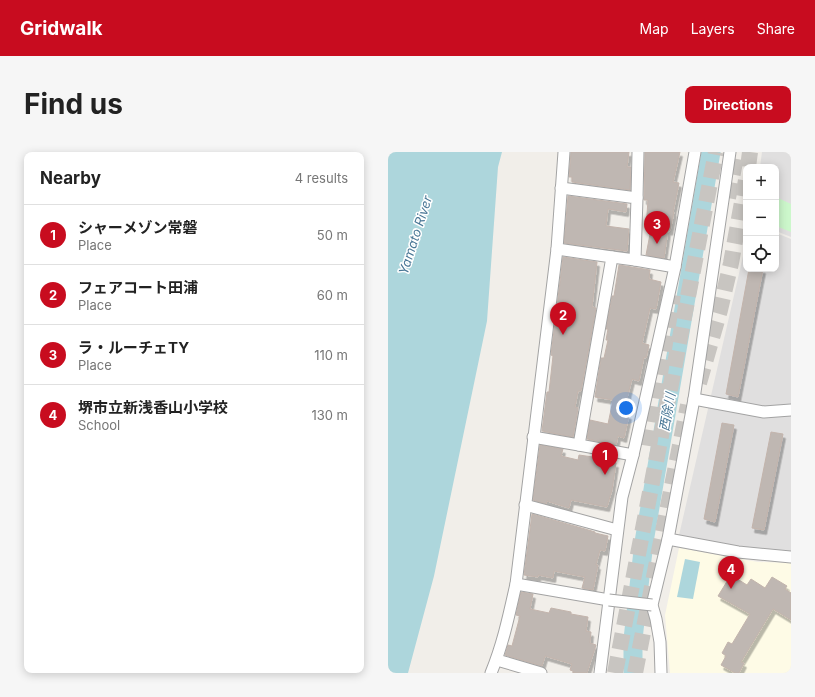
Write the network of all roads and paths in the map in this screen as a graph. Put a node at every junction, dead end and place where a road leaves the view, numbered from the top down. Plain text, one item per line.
1 (564, 152) edge
2 (638, 152) edge
3 (695, 152) edge
4 (730, 152) edge
5 (561, 188) junction
6 (637, 198) junction
7 (557, 249) junction
8 (612, 257) junction
9 (635, 260) junction
10 (675, 267) junction
11 (694, 399) junction
12 (791, 410) edge
13 (533, 437) junction
14 (579, 445) junction
15 (633, 455) junction
16 (525, 505) junction
17 (617, 530) junction
18 (668, 539) junction
19 (791, 557) edge
20 (516, 584) junction
21 (610, 600) junction
22 (652, 605) junction
23 (496, 660) junction
24 (491, 673) edge
25 (541, 673) edge
26 (600, 673) edge
27 (661, 673) edge

1 - 5 street
2 - 6 street
3 - 10 street
4 - 11 street
5 - 6 street
5 - 7 street
6 - 9 street
7 - 8 street
7 - 13 street
8 - 9 street
8 - 14 street
9 - 10 street
10 - 15 street
11 - 12 street
11 - 18 street
13 - 14 street
13 - 16 street
14 - 15 street
15 - 17 street
16 - 17 street
16 - 20 street
17 - 21 street
18 - 19 street
18 - 22 street
20 - 21 street
20 - 23 street
21 - 22 street, bridge
21 - 26 street
22 - 27 street
23 - 24 street
23 - 25 street

